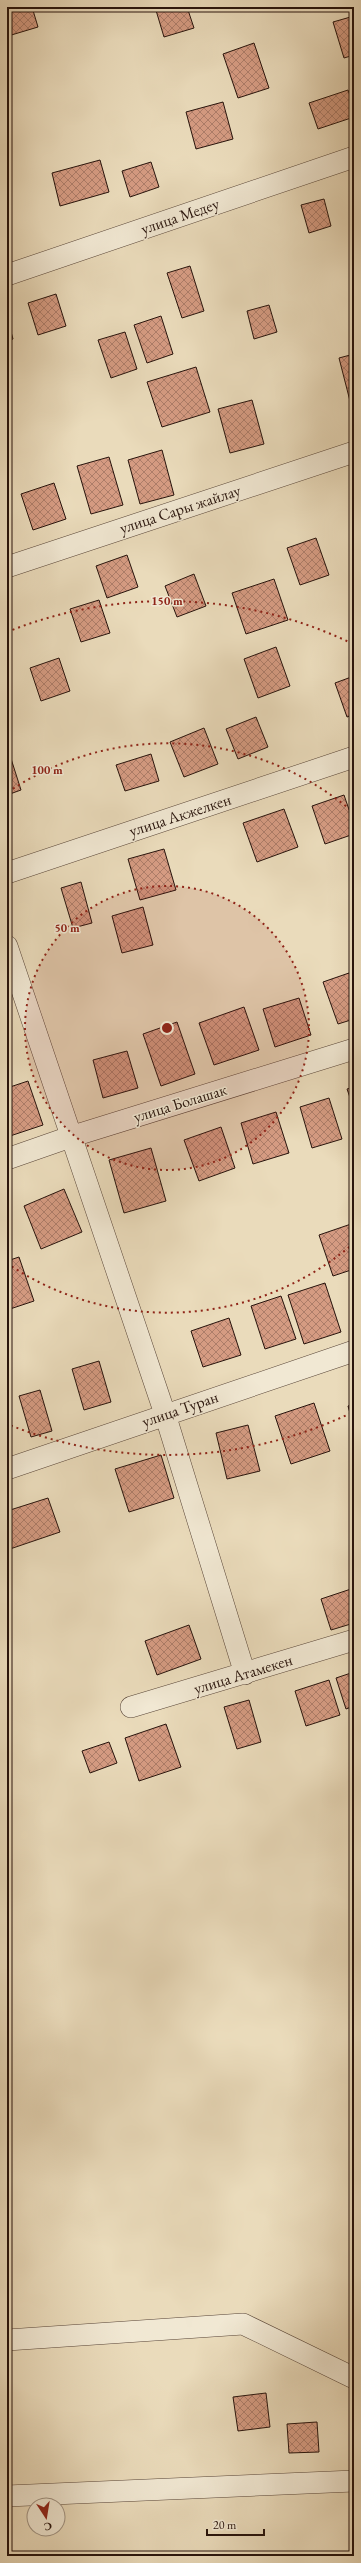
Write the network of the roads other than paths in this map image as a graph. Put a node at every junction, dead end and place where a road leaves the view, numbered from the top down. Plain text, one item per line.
1 (354, 157) edge
2 (7, 275) edge
3 (354, 452) edge
4 (7, 567) edge
5 (354, 757) edge
6 (7, 872) edge
7 (7, 946) edge
8 (354, 1049) edge
9 (70, 1137) junction
10 (7, 1159) edge
11 (354, 1351) edge
12 (165, 1414) junction
13 (7, 1469) edge
14 (354, 1640) edge
15 (245, 1674) junction
16 (131, 1707) dead end
17 (7, 2340) edge
18 (354, 2378) edge
19 (354, 2481) edge
20 (7, 2496) edge

1 - 2 street, улица Медеу
3 - 4 street, улица Сары жайлау
5 - 6 street, улица Акжелкен
7 - 9 street
8 - 9 street, улица Болашак
9 - 10 street, улица Болашак
9 - 12 street
11 - 12 street, улица Туран
12 - 13 street, улица Туран
12 - 15 street
14 - 15 street, улица Атамекен
15 - 16 street, улица Атамекен
17 - 18 street
19 - 20 street

